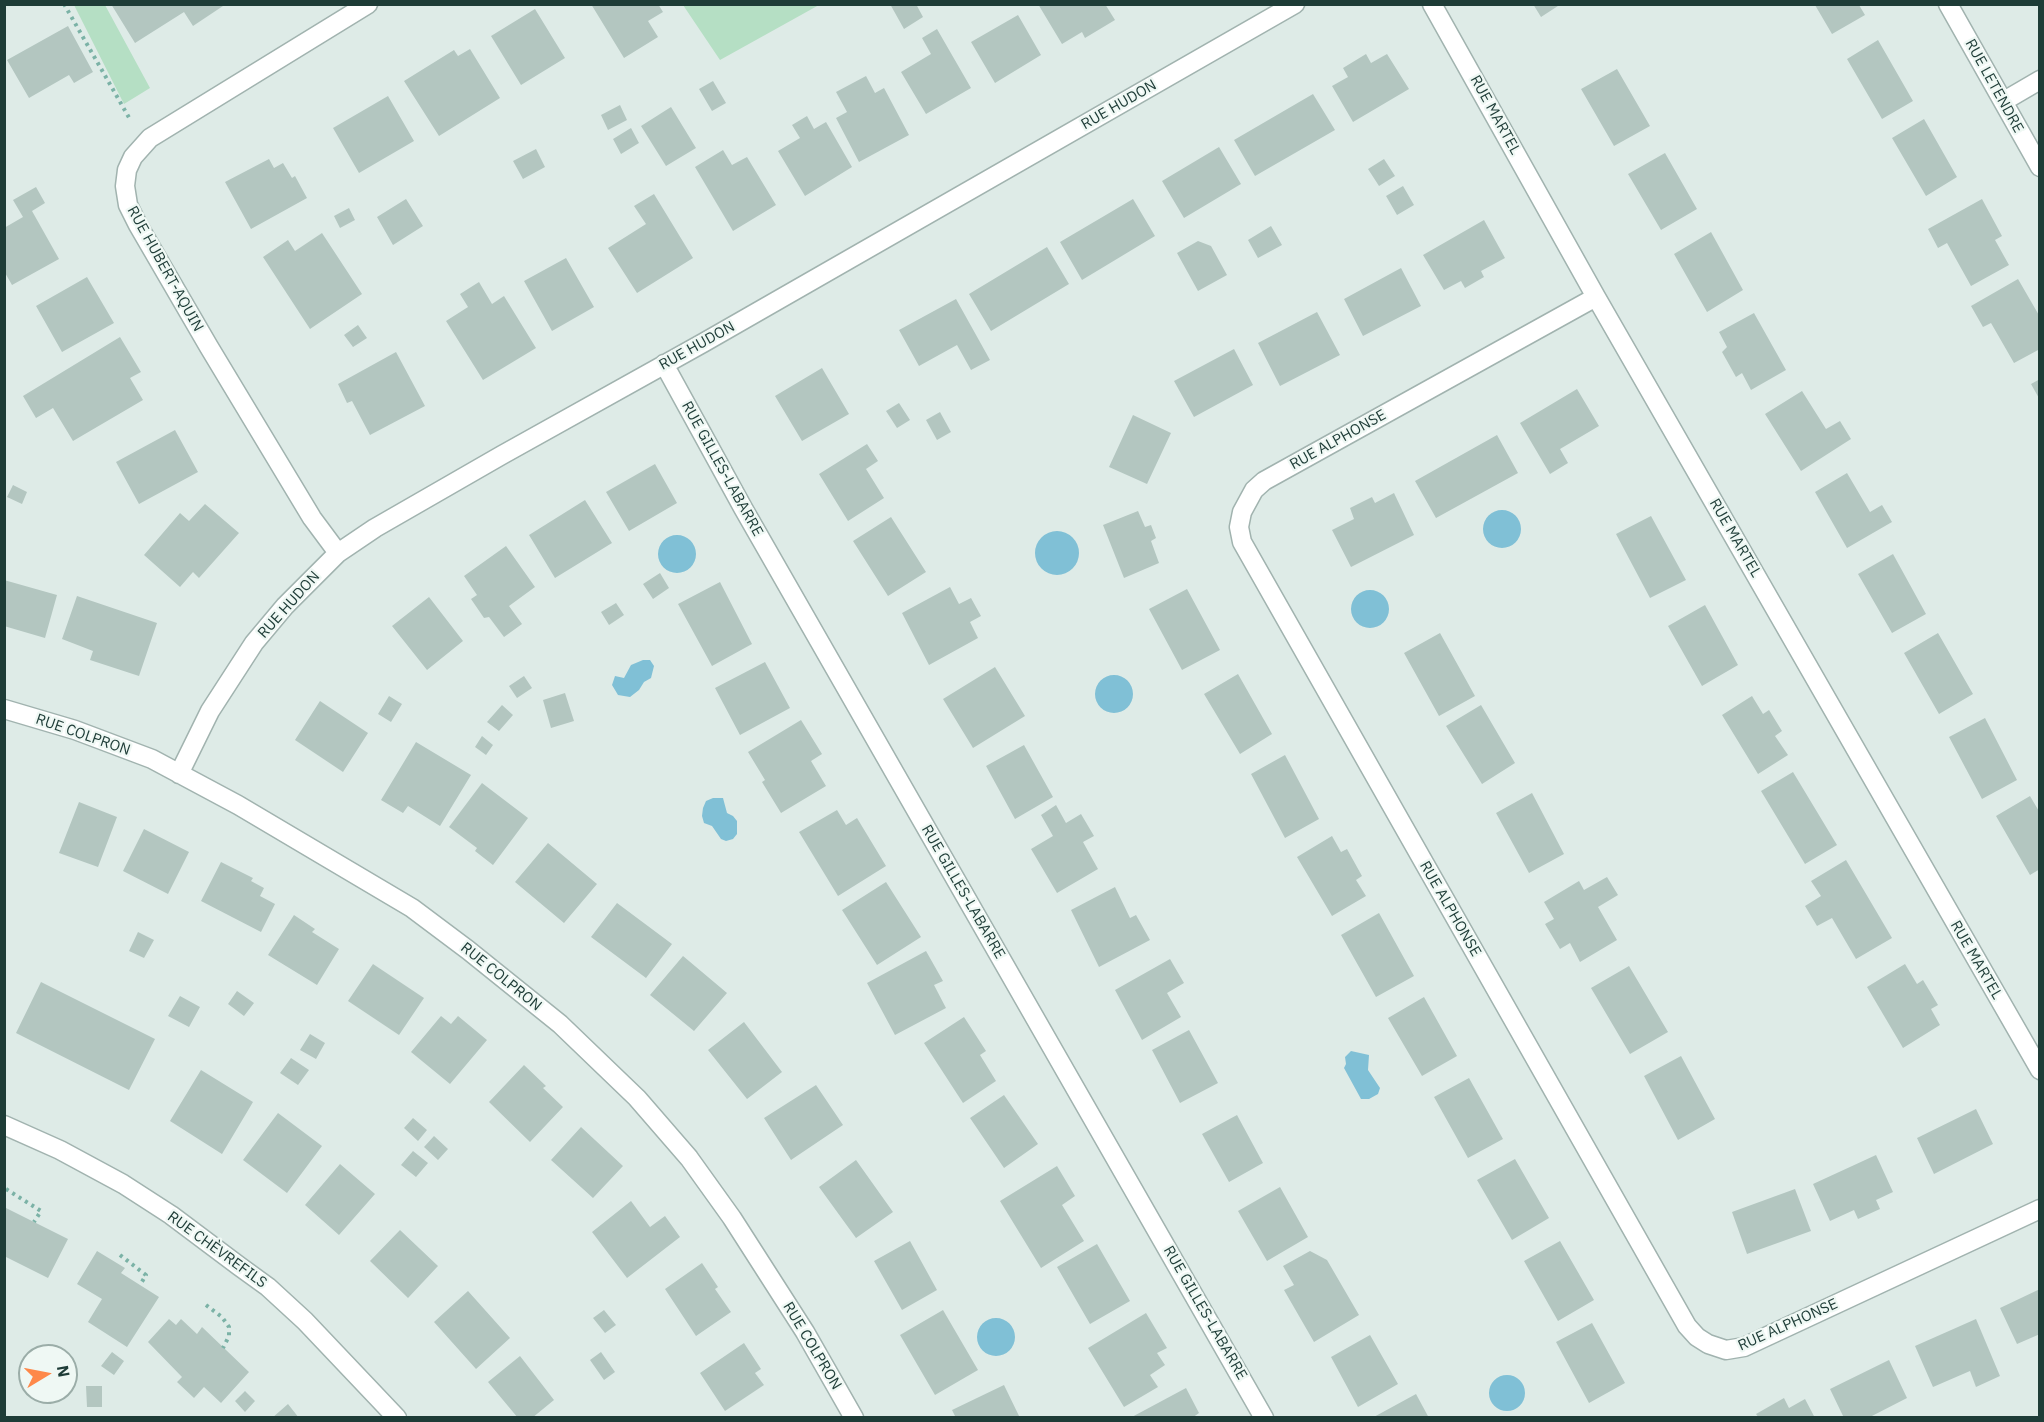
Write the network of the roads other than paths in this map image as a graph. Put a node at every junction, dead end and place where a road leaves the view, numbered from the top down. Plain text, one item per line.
1 (368, 4) edge
2 (1295, 4) edge
3 (1432, 4) edge
4 (1948, 4) edge
5 (2040, 80) edge
6 (2004, 101) junction
7 (2040, 167) edge
8 (1596, 297) junction
9 (664, 364) junction
10 (338, 553) junction
11 (4, 709) edge
12 (179, 774) junction
13 (2040, 1070) edge
14 (4, 1125) edge
15 (2040, 1209) edge
16 (397, 1418) edge
17 (854, 1418) edge
18 (1264, 1418) edge

1 - 10 street, RUE HUBERT-AQUIN
2 - 9 street, RUE HUDON
3 - 8 street, RUE MARTEL
4 - 6 street, RUE LETENDRE
5 - 6 street
6 - 7 street, RUE LETENDRE
8 - 13 street, RUE MARTEL
8 - 15 street, RUE ALPHONSE
9 - 10 street, RUE HUDON
9 - 18 street, RUE GILLES-LABARRE
10 - 12 street, RUE HUDON
11 - 12 street, RUE COLPRON
12 - 17 street, RUE COLPRON
14 - 16 street, RUE CHÈVREFILS

